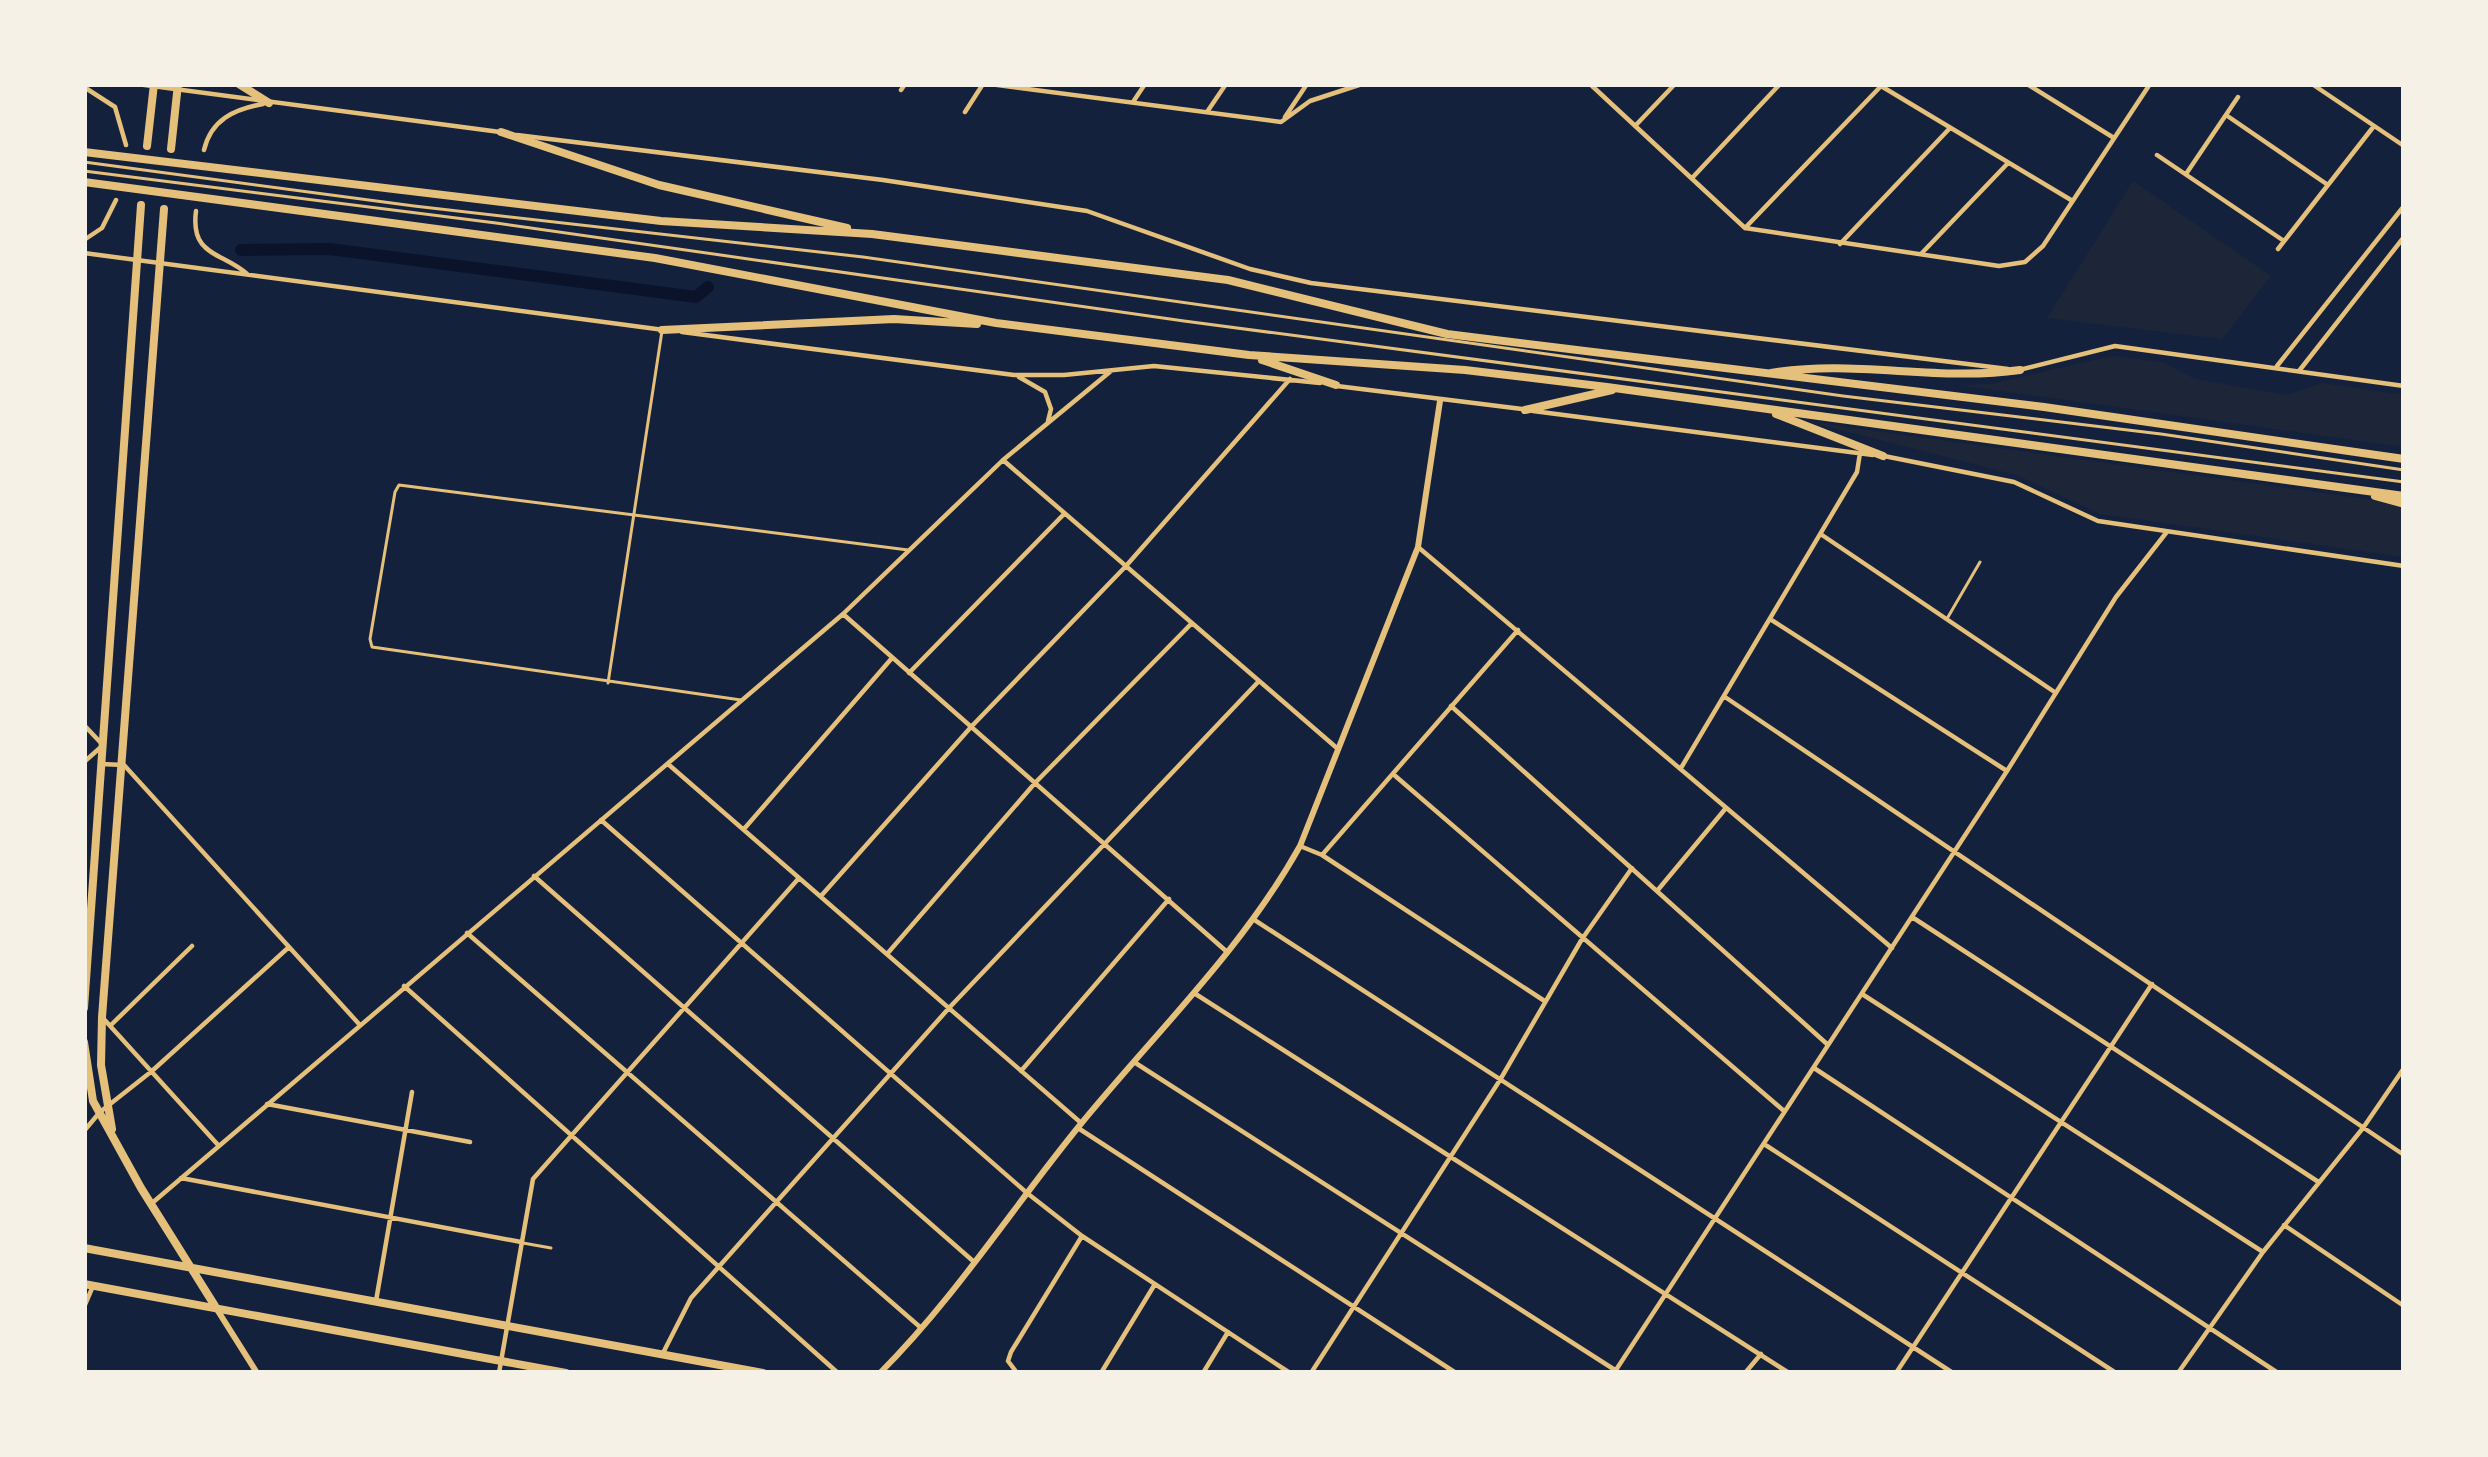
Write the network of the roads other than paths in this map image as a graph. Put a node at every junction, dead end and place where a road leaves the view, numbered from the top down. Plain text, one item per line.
1 (137, 84) edge
2 (239, 84) edge
3 (987, 84) edge
4 (1064, 84) edge
5 (1145, 84) edge
6 (1226, 84) edge
7 (1306, 84) edge
8 (1362, 84) edge
9 (1590, 84) edge
10 (1676, 84) edge
11 (1780, 84) edge
12 (2027, 84) edge
13 (2150, 84) edge
14 (2312, 84) edge
15 (154, 85) edge
16 (1882, 85) edge
17 (1018, 86) edge
18 (84, 87) edge
19 (178, 87) edge
20 (1058, 93) junction
21 (2238, 98) dead end
22 (1132, 102) junction
23 (269, 103) junction
24 (965, 112) dead end
25 (1208, 112) junction
26 (2226, 115) junction
27 (1281, 122) junction
28 (1636, 125) junction
29 (2374, 126) junction
30 (1950, 128) junction
31 (501, 133) junction
32 (2114, 138) junction
33 (125, 145) dead end
34 (147, 146) dead end
35 (2404, 146) edge
36 (171, 149) dead end
37 (204, 150) dead end
38 (2157, 155) dead end
39 (91, 156) edge
40 (84, 162) edge
41 (2008, 163) junction
42 (84, 171) edge
43 (2186, 174) junction
44 (220, 175) junction
45 (1693, 177) junction
46 (89, 179) edge
47 (2328, 184) junction
48 (218, 193) junction
49 (116, 200) dead end
50 (2072, 200) junction
51 (141, 205) dead end
52 (2404, 206) edge
53 (164, 208) dead end
54 (196, 211) dead end
55 (1745, 228) junction
56 (872, 234) junction
57 (2404, 237) edge
58 (84, 240) edge
59 (2284, 241) junction
60 (1840, 244) junction
61 (2278, 249) dead end
62 (84, 253) edge
63 (1921, 254) junction
64 (135, 259) junction
65 (158, 261) junction
66 (248, 274) junction
67 (996, 323) junction
68 (662, 330) junction
69 (1249, 355) junction
70 (2276, 368) junction
71 (1112, 370) junction
72 (2020, 370) junction
73 (2299, 371) junction
74 (1014, 375) junction
75 (1760, 375) junction
76 (1290, 380) junction
77 (1336, 386) junction
78 (2404, 386) edge
79 (1618, 388) junction
80 (1440, 401) junction
81 (1763, 409) junction
82 (1526, 410) junction
83 (1045, 427) junction
84 (1860, 453) junction
85 (1882, 456) junction
86 (2404, 458) edge
87 (1003, 460) junction
88 (2404, 470) edge
89 (2404, 482) edge
90 (2404, 500) edge
91 (1065, 513) junction
92 (634, 514) junction
93 (1820, 533) junction
94 (2166, 533) junction
95 (1418, 547) junction
96 (910, 550) junction
97 (1980, 562) dead end
98 (1126, 566) junction
99 (2404, 566) edge
100 (843, 614) junction
101 (1770, 619) junction
102 (1947, 619) junction
103 (1192, 623) junction
104 (1518, 630) junction
105 (892, 658) junction
106 (909, 673) junction
107 (1259, 681) junction
108 (608, 682) junction
109 (2056, 693) junction
110 (1725, 697) junction
111 (743, 700) junction
112 (1451, 706) junction
113 (84, 725) edge
114 (971, 727) junction
115 (101, 745) junction
116 (1338, 748) junction
117 (84, 762) edge
118 (100, 764) junction
119 (668, 764) junction
120 (124, 765) junction
121 (1681, 768) junction
122 (2007, 771) junction
123 (1393, 774) junction
124 (1035, 783) junction
125 (1726, 807) junction
126 (601, 820) junction
127 (744, 829) junction
128 (1104, 843) junction
129 (1300, 846) junction
130 (1954, 851) junction
131 (1322, 855) junction
132 (1632, 868) junction
133 (534, 876) junction
134 (800, 878) junction
135 (1657, 891) junction
136 (820, 896) junction
137 (1169, 899) junction
138 (1912, 917) junction
139 (1253, 919) junction
140 (467, 933) junction
141 (1582, 939) junction
142 (741, 941) junction
143 (192, 946) dead end
144 (291, 946) junction
145 (1892, 948) junction
146 (1228, 952) junction
147 (887, 954) junction
148 (2152, 984) junction
149 (404, 986) junction
150 (85, 989) edge
151 (1194, 993) junction
152 (1862, 994) junction
153 (1544, 1001) junction
154 (683, 1007) junction
155 (84, 1008) edge
156 (949, 1008) junction
157 (102, 1017) junction
158 (359, 1024) junction
159 (111, 1025) junction
160 (84, 1042) edge
161 (1828, 1045) junction
162 (2110, 1046) junction
163 (1134, 1062) junction
164 (1814, 1068) junction
165 (2404, 1068) edge
166 (1021, 1070) junction
167 (152, 1071) junction
168 (627, 1072) junction
169 (891, 1073) junction
170 (1500, 1080) junction
171 (412, 1092) dead end
172 (267, 1104) junction
173 (110, 1106) junction
174 (1785, 1111) junction
175 (100, 1112) junction
176 (2060, 1124) junction
177 (1079, 1126) junction
178 (85, 1128) edge
179 (2363, 1128) junction
180 (112, 1130) junction
181 (405, 1130) junction
182 (572, 1135) junction
183 (833, 1139) junction
184 (470, 1142) dead end
185 (1764, 1144) junction
186 (219, 1146) junction
187 (2404, 1155) edge
188 (1450, 1156) junction
189 (181, 1178) junction
190 (2318, 1181) junction
191 (1027, 1193) junction
192 (2012, 1198) junction
193 (777, 1202) junction
194 (151, 1204) junction
195 (391, 1218) junction
196 (1715, 1220) junction
197 (2284, 1225) junction
198 (1400, 1232) junction
199 (1082, 1236) junction
200 (521, 1242) junction
201 (84, 1248) edge
202 (551, 1248) dead end
203 (2264, 1252) junction
204 (974, 1261) junction
205 (191, 1267) junction
206 (720, 1267) junction
207 (1964, 1274) junction
208 (1155, 1284) junction
209 (89, 1285) edge
210 (1665, 1295) junction
211 (376, 1301) junction
212 (2404, 1306) edge
213 (84, 1307) edge
214 (1354, 1307) junction
215 (216, 1308) junction
216 (507, 1324) junction
217 (921, 1328) junction
218 (2209, 1328) junction
219 (1228, 1332) junction
220 (1914, 1347) junction
221 (664, 1353) junction
222 (1761, 1354) junction
223 (501, 1361) junction
224 (2264, 1364) junction
225 (1615, 1372) edge
226 (257, 1373) edge
227 (499, 1373) edge
228 (566, 1373) edge
229 (763, 1373) edge
230 (838, 1373) edge
231 (880, 1373) edge
232 (1017, 1373) edge
233 (1101, 1373) edge
234 (1203, 1373) edge
235 (1290, 1373) edge
236 (1311, 1373) edge
237 (1456, 1373) edge
238 (1745, 1373) edge
239 (1789, 1373) edge
240 (1896, 1373) edge
241 (1953, 1373) edge
242 (2116, 1373) edge
243 (2178, 1373) edge
244 (2258, 1373) edge
245 (2278, 1373) edge

1 - 15 street
2 - 23 main road
3 - 17 street
3 - 24 street
4 - 20 street
5 - 22 street
6 - 25 street
7 - 27 street
8 - 27 street
9 - 28 street
10 - 28 street
11 - 45 street
12 - 32 street
13 - 32 street
14 - 29 street
15 - 19 street
15 - 34 main road
16 - 30 street
16 - 55 street
17 - 20 street
18 - 33 street
19 - 23 street
19 - 36 main road
20 - 22 street
21 - 26 street
22 - 25 street
23 - 31 street
23 - 37 street
25 - 27 street
26 - 43 street
26 - 47 street
28 - 45 street
29 - 35 street
29 - 47 street
30 - 41 street
30 - 60 street
31 - 56 main road
31 - 72 street
32 - 50 street
38 - 43 street
39 - 40 lane
39 - 44 main road
41 - 50 street
41 - 63 street
42 - 46 lane
43 - 59 street
44 - 56 main road
44 - 88 lane
45 - 55 street
46 - 48 main road
47 - 59 street
48 - 67 main road
48 - 89 lane
49 - 58 street
50 - 63 street
51 - 64 main road
52 - 70 street
53 - 65 main road
54 - 66 street
55 - 60 street
56 - 75 main road
57 - 73 street
59 - 61 street
60 - 63 street
62 - 64 street
64 - 65 street
64 - 115 main road
65 - 66 street
65 - 120 main road
66 - 68 street
67 - 68 main road
67 - 69 main road
68 - 74 street
68 - 92 lane
69 - 77 main road
69 - 79 main road
70 - 72 street
70 - 73 street
71 - 74 street
71 - 76 street
71 - 83 street
72 - 75 main road
73 - 78 street
74 - 83 street
75 - 86 main road
76 - 77 street
76 - 98 street
77 - 80 street
79 - 81 main road
79 - 82 main road
80 - 82 street
80 - 95 street
81 - 85 main road
81 - 90 main road
82 - 84 street
83 - 87 street
84 - 85 street
84 - 93 street
85 - 94 street
87 - 91 street
87 - 96 street
91 - 98 street
91 - 106 street
92 - 96 lane
92 - 108 lane
92 - 108 lane
93 - 101 street
93 - 102 street
94 - 99 street
94 - 109 street
95 - 104 street
95 - 116 street
96 - 100 street
97 - 102 lane
98 - 103 street
98 - 114 street
100 - 105 street
100 - 111 street
101 - 110 street
101 - 122 street
102 - 109 street
103 - 107 street
103 - 124 street
104 - 112 street
104 - 121 street
105 - 106 street
105 - 127 street
106 - 114 street
107 - 116 street
107 - 128 street
108 - 111 lane
109 - 122 street
110 - 121 street
110 - 130 street
111 - 119 street
112 - 123 street
112 - 132 street
113 - 115 street
114 - 124 street
114 - 136 street
115 - 117 street
115 - 118 main road
116 - 129 street
118 - 120 street
118 - 150 main road
119 - 126 street
119 - 127 street
120 - 144 street
120 - 157 main road
121 - 125 street
122 - 130 street
123 - 131 street
123 - 141 street
124 - 128 street
124 - 147 street
125 - 135 street
125 - 145 street
126 - 133 street
126 - 142 street
127 - 134 street
128 - 137 street
128 - 156 street
129 - 131 street
129 - 139 street
130 - 138 street
130 - 148 street
131 - 153 street
132 - 135 street
132 - 141 street
133 - 140 street
133 - 154 street
134 - 136 street
134 - 142 street
135 - 161 street
136 - 147 street
137 - 146 street
137 - 166 street
138 - 145 street
138 - 162 street
139 - 146 street
139 - 170 street
140 - 149 street
140 - 168 street
141 - 153 street
141 - 174 street
142 - 154 street
142 - 169 street
143 - 159 street
144 - 158 street
144 - 167 street
145 - 152 street
146 - 151 street
147 - 156 street
148 - 162 street
148 - 179 street
149 - 158 street
149 - 182 street
150 - 155 main road
151 - 163 street
151 - 188 street
152 - 161 street
152 - 176 street
153 - 170 street
154 - 168 street
154 - 183 street
156 - 166 street
156 - 169 street
157 - 159 street
157 - 173 main road
158 - 172 street
159 - 167 street
160 - 175 main road
161 - 164 street
162 - 176 street
162 - 190 street
163 - 177 street
163 - 198 street
164 - 174 street
164 - 192 street
165 - 179 street
166 - 177 street
167 - 173 street
167 - 186 street
168 - 182 street
168 - 193 street
169 - 183 street
169 - 191 street
170 - 188 street
170 - 196 street
171 - 181 street
172 - 181 street
172 - 186 street
173 - 175 street
173 - 180 main road
174 - 185 street
175 - 178 street
175 - 180 main road
176 - 192 street
176 - 203 street
177 - 191 street
177 - 214 street
179 - 187 street
179 - 190 street
180 - 194 main road
181 - 184 street
181 - 195 street
182 - 200 street
182 - 206 street
183 - 193 street
183 - 204 street
185 - 196 street
185 - 207 street
186 - 189 street
188 - 198 street
188 - 210 street
189 - 194 street
189 - 195 street
190 - 197 street
191 - 199 street
191 - 204 street
192 - 207 street
192 - 218 street
193 - 206 street
193 - 217 street
194 - 205 main road
195 - 200 street
195 - 211 street
196 - 210 street
196 - 220 street
197 - 203 street
197 - 212 street
198 - 214 street
198 - 225 street
199 - 208 street
199 - 232 street
200 - 202 lane
200 - 216 street
201 - 205 main road
203 - 218 street
204 - 217 street
205 - 211 main road
205 - 215 main road
206 - 221 street
206 - 230 street
207 - 220 street
207 - 242 street
208 - 219 street
208 - 233 street
209 - 213 street
209 - 215 main road
210 - 222 street
210 - 225 street
211 - 216 main road
214 - 236 street
214 - 237 street
215 - 223 main road
215 - 226 street
216 - 221 main road
216 - 223 street
217 - 231 street
218 - 224 street
218 - 243 street
219 - 234 street
219 - 235 street
220 - 240 street
220 - 241 street
221 - 229 main road
222 - 238 street
222 - 239 street
223 - 227 street
223 - 228 main road
224 - 244 street
224 - 245 street

